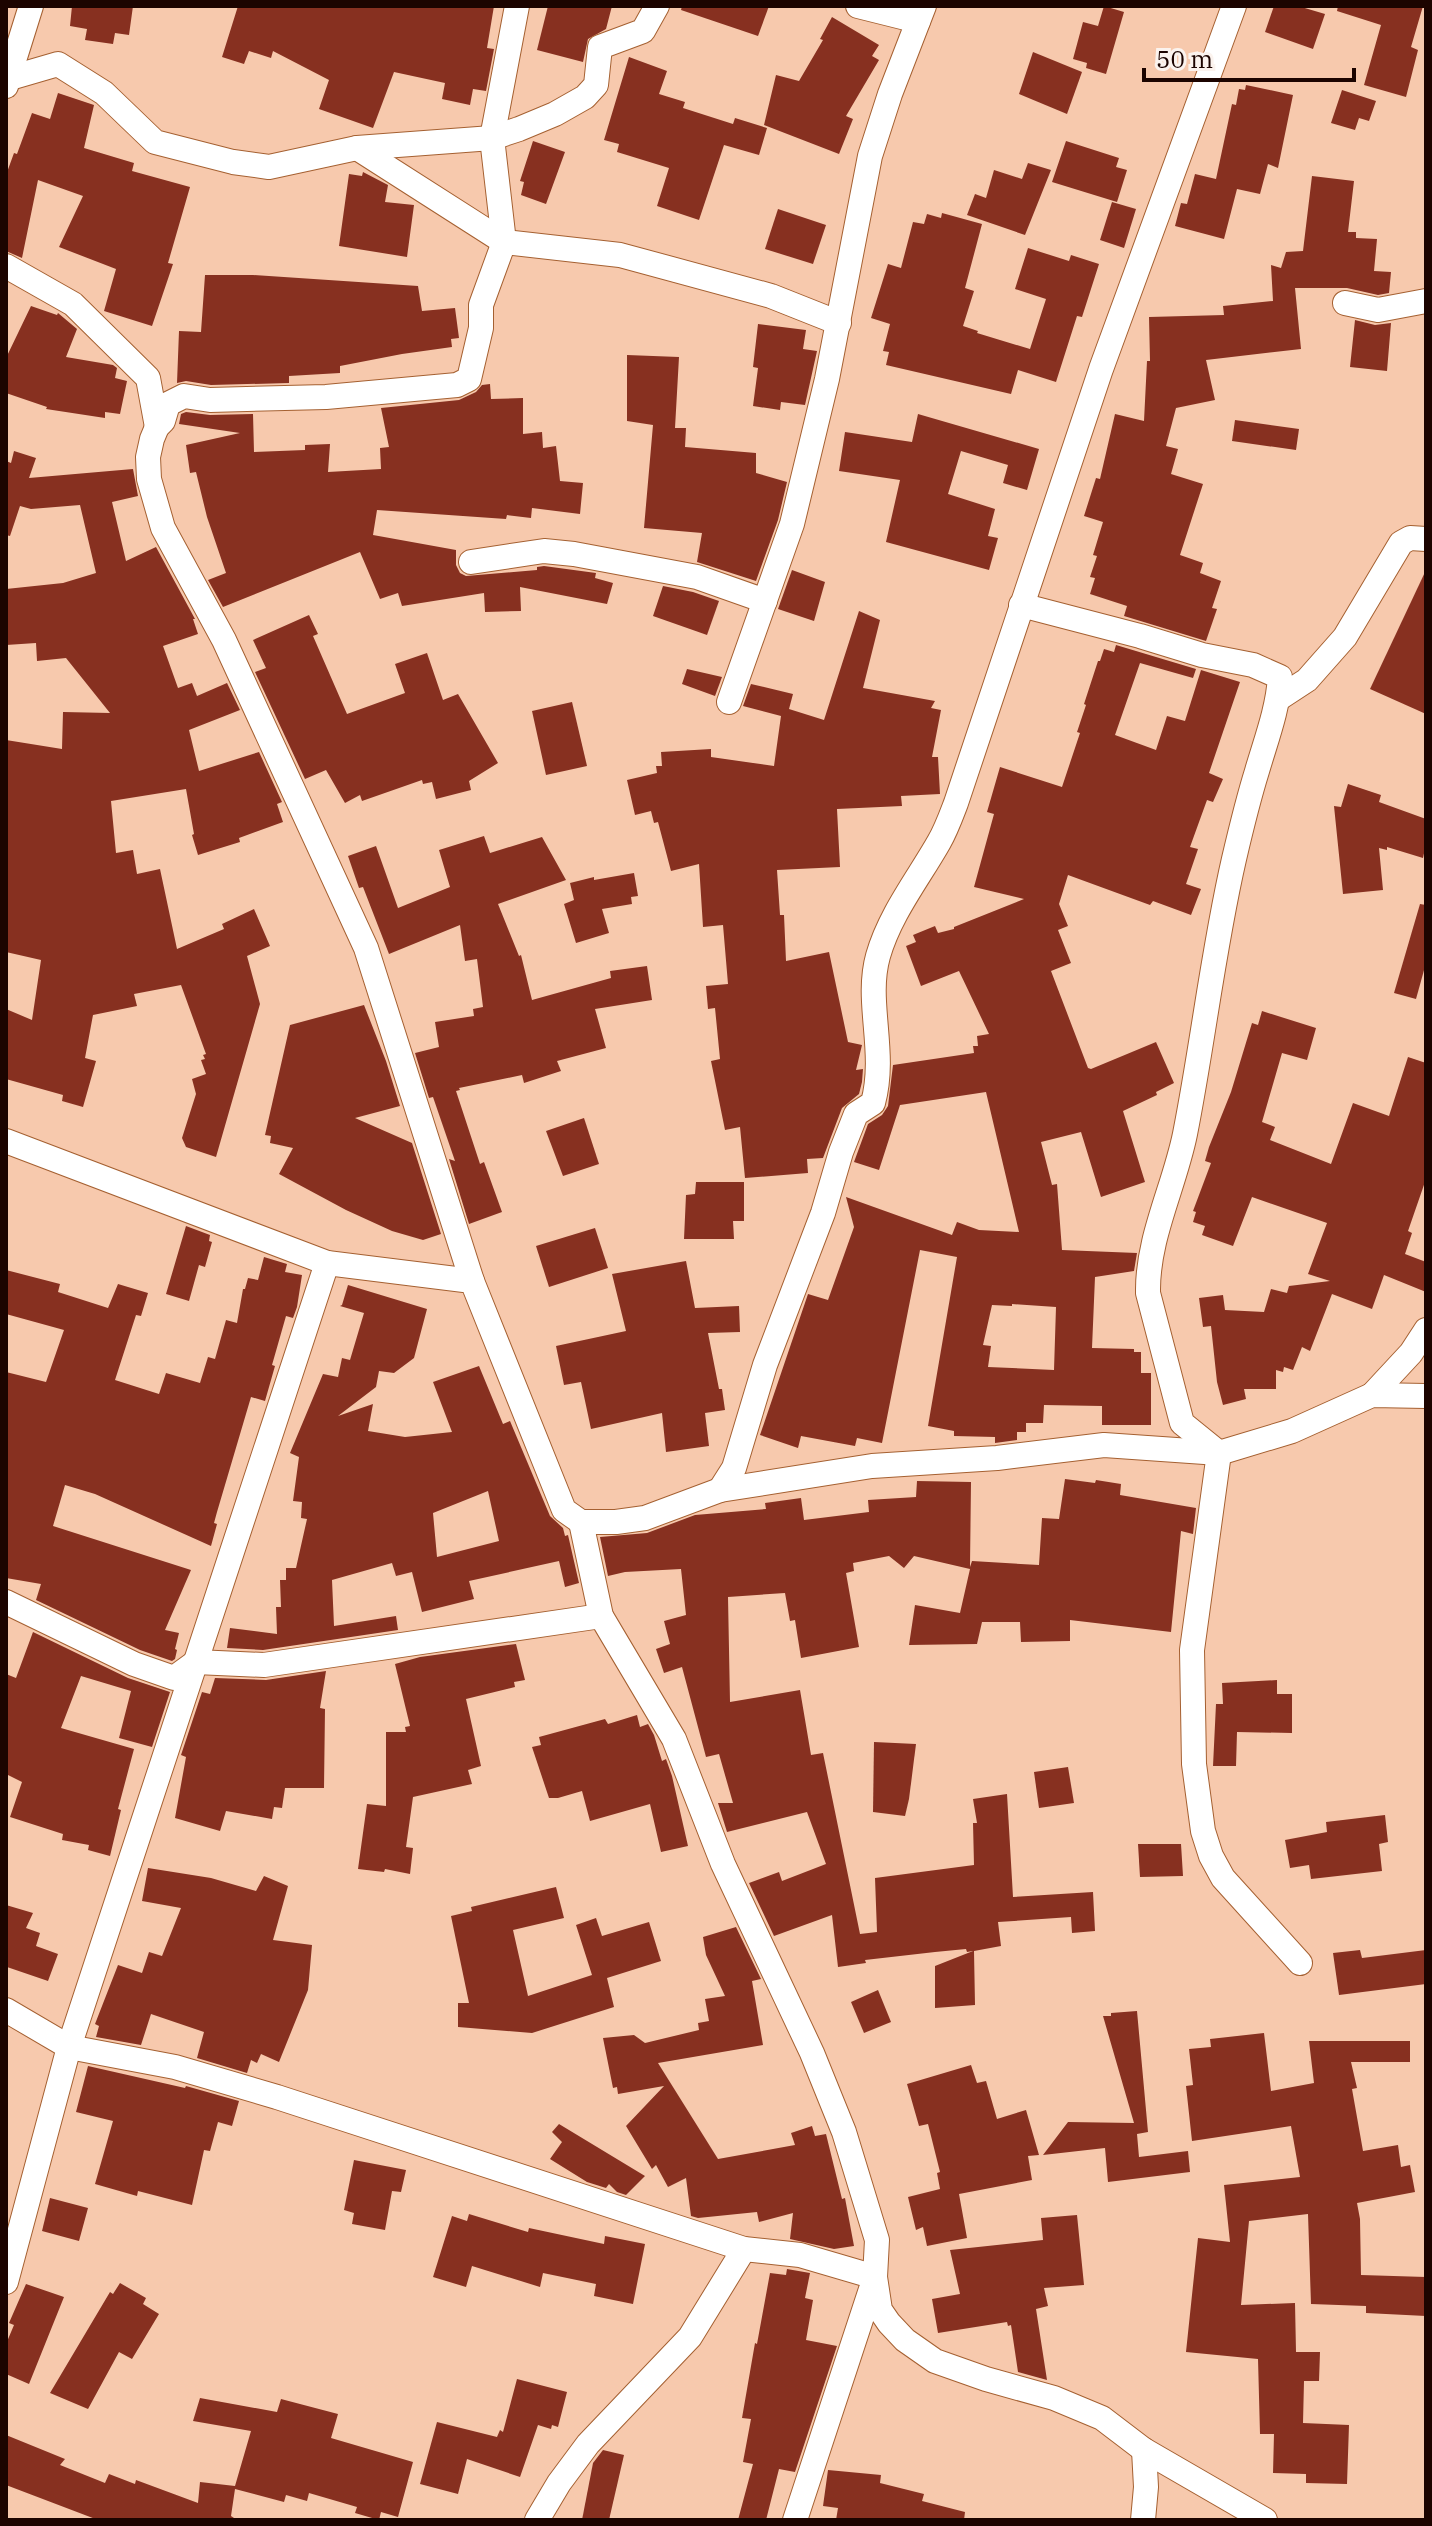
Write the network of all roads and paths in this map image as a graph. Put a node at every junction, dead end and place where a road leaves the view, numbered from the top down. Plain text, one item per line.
1 (31, 6) edge
2 (517, 6) edge
3 (657, 6) edge
4 (858, 6) edge
5 (1234, 6) edge
6 (921, 14) edge
7 (8, 82) edge
8 (492, 138) junction
9 (357, 148) junction
10 (504, 242) junction
11 (6, 266) edge
12 (1426, 301) edge
13 (1345, 303) dead end
14 (839, 323) junction
15 (157, 427) junction
16 (1426, 539) edge
17 (471, 562) dead end
18 (765, 601) junction
19 (1021, 605) junction
20 (1278, 699) junction
21 (729, 702) dead end
22 (6, 1141) edge
23 (327, 1263) junction
24 (472, 1281) junction
25 (1426, 1330) edge
26 (1372, 1395) junction
27 (1426, 1396) edge
28 (1219, 1453) junction
29 (720, 1490) junction
30 (581, 1522) junction
31 (6, 1602) edge
32 (601, 1616) junction
33 (196, 1662) junction
34 (1300, 1963) dead end
35 (6, 2010) edge
36 (69, 2047) junction
37 (744, 2249) junction
38 (875, 2277) junction
39 (6, 2282) edge
40 (1144, 2450) junction
41 (537, 2520) edge
42 (795, 2520) edge
43 (1143, 2520) edge
44 (1265, 2520) edge

1 - 7 street
2 - 8 street
3 - 8 street
4 - 6 street
5 - 19 street
6 - 14 street
7 - 9 street
8 - 9 street
8 - 10 street
9 - 10 street
10 - 14 street
10 - 15 street
11 - 15 street
12 - 13 street
14 - 18 street
15 - 24 street
16 - 20 street
17 - 18 street
18 - 21 street
19 - 20 street
19 - 29 street
20 - 28 street
22 - 23 street
23 - 24 street
23 - 33 street
24 - 30 street
25 - 26 street
26 - 27 street
26 - 28 street
28 - 29 street
28 - 34 street
29 - 30 street
30 - 32 street
31 - 33 street
32 - 33 street
32 - 38 street
33 - 36 street
35 - 36 street
36 - 37 street
36 - 39 street
37 - 38 street
37 - 41 street
38 - 40 street
38 - 42 street
40 - 43 street
40 - 44 street

